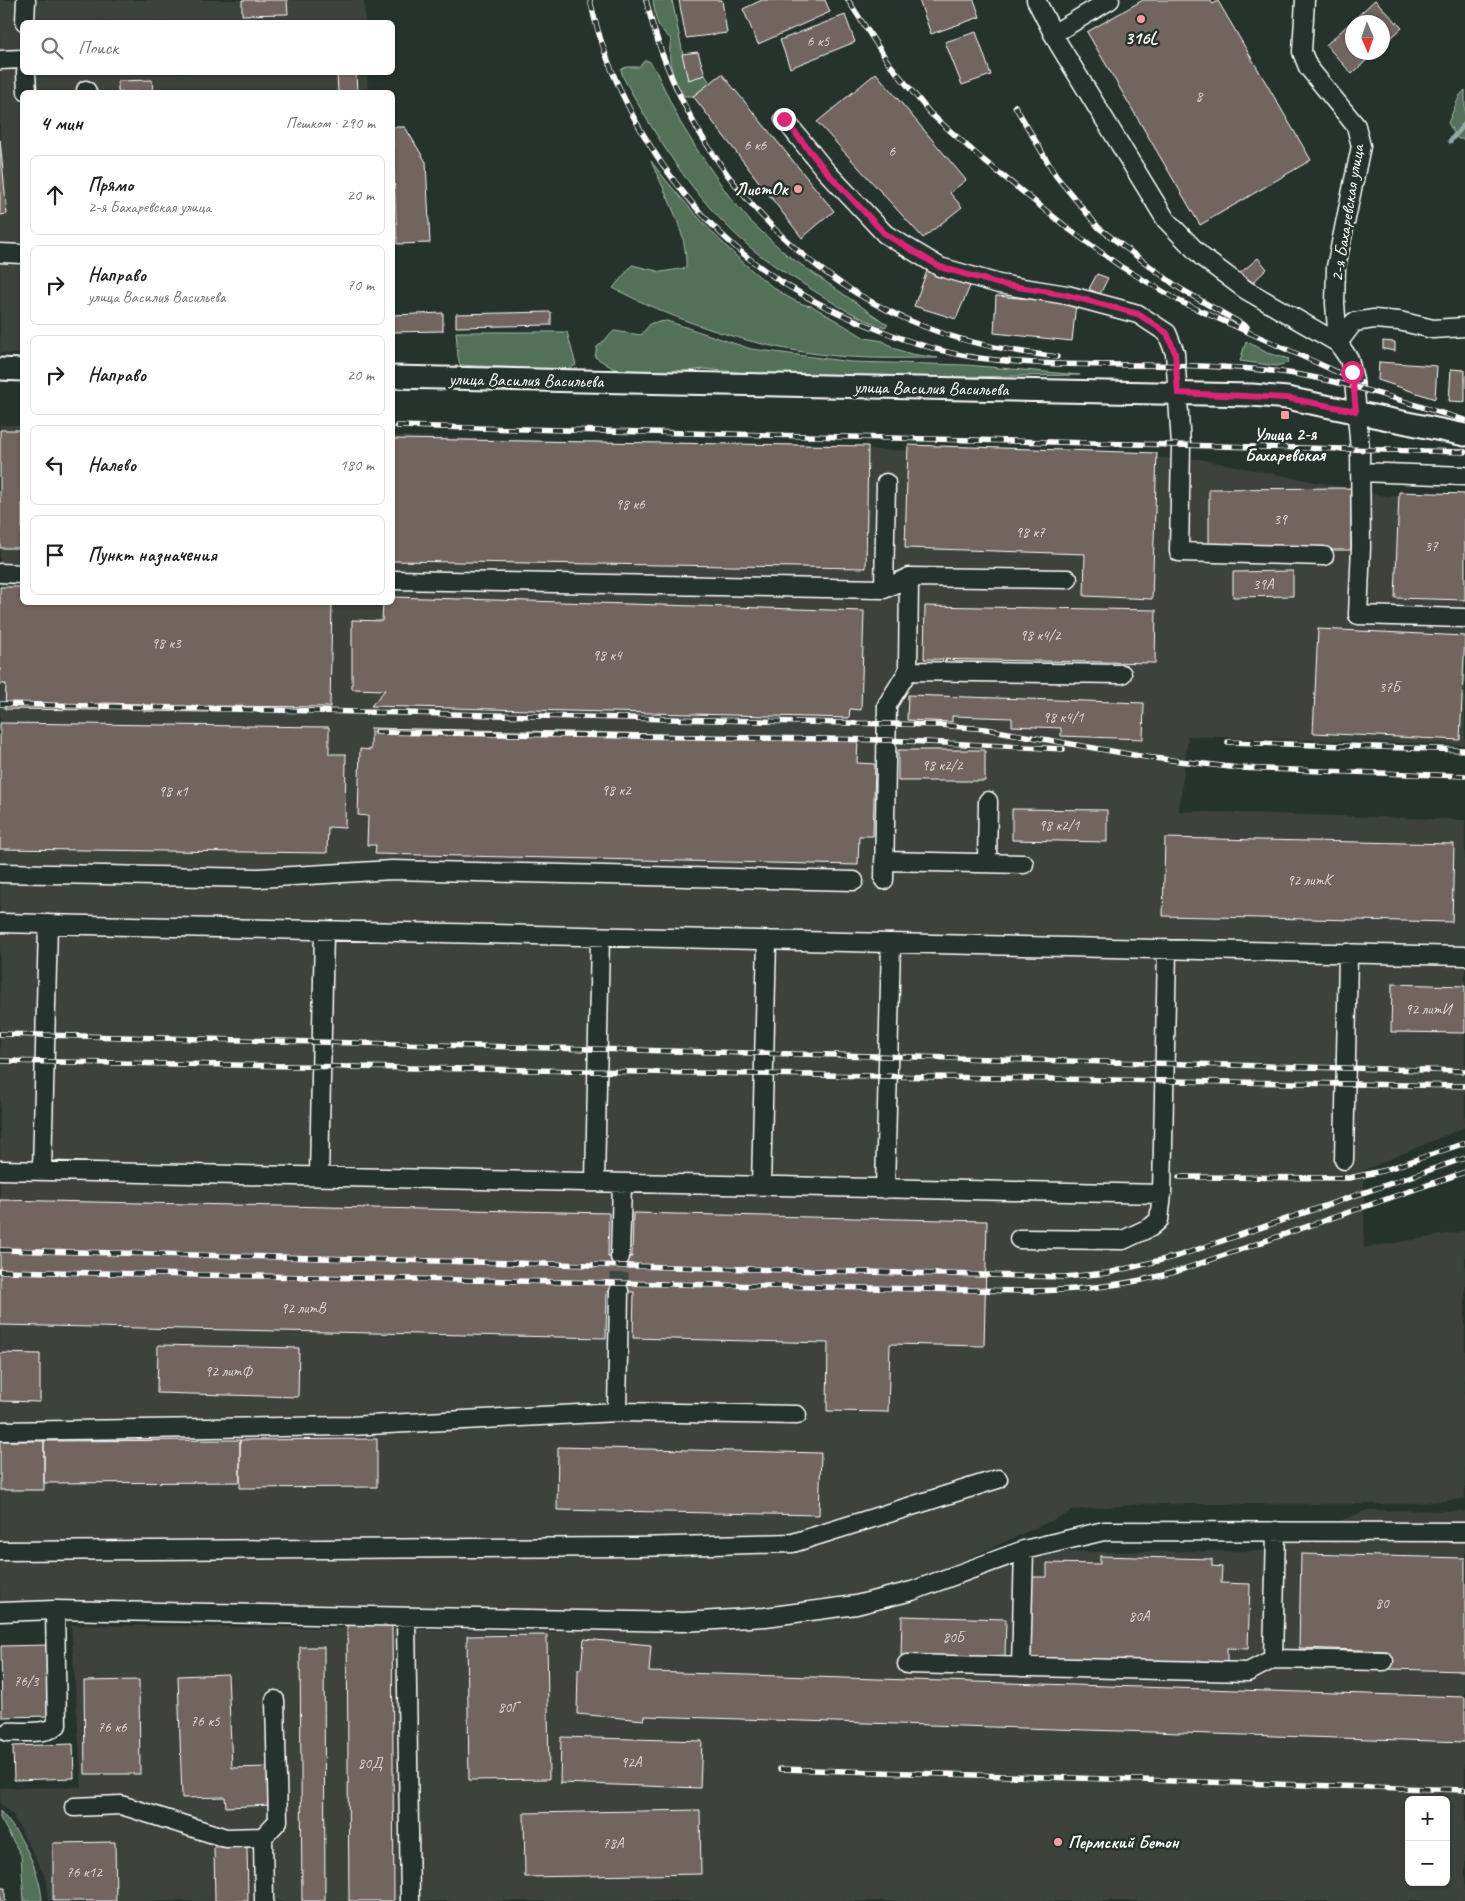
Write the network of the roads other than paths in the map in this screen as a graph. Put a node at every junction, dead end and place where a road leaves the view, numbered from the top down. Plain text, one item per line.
1 (26, 0) edge
2 (1036, 0) edge
3 (1110, 0) edge
4 (1305, 0) edge
5 (25, 20) edge
6 (1053, 34) junction
7 (20, 59) edge
8 (0, 60) edge
9 (26, 75) edge
10 (27, 90) edge
11 (784, 119) dead end
12 (0, 253) edge
13 (20, 254) edge
14 (1465, 328) edge
15 (1338, 343) junction
16 (0, 369) edge
17 (20, 370) edge
18 (395, 377) edge
19 (1178, 393) junction
20 (1356, 411) junction
21 (1465, 434) edge
22 (1360, 472) junction
23 (1465, 476) edge
24 (886, 483) dead end
25 (1324, 556) dead end
26 (0, 573) edge
27 (20, 574) edge
28 (909, 577) junction
29 (1068, 579) dead end
30 (395, 580) edge
31 (884, 589) junction
32 (1465, 618) edge
33 (908, 670) junction
34 (1122, 674) dead end
35 (988, 801) dead end
36 (884, 861) junction
37 (987, 863) junction
38 (1024, 864) dead end
39 (0, 873) edge
40 (884, 880) dead end
41 (854, 881) dead end
42 (0, 923) edge
43 (48, 924) junction
44 (324, 931) junction
45 (600, 937) junction
46 (766, 940) junction
47 (891, 943) junction
48 (1167, 949) junction
49 (1348, 953) junction
50 (1465, 956) edge
51 (1344, 1160) dead end
52 (0, 1170) edge
53 (42, 1171) junction
54 (319, 1176) junction
55 (595, 1182) junction
56 (622, 1183) junction
57 (761, 1186) junction
58 (885, 1188) junction
59 (1162, 1194) junction
60 (1019, 1239) dead end
61 (620, 1257) tunnel mouth
62 (620, 1291) tunnel mouth
63 (617, 1412) junction
64 (797, 1415) dead end
65 (0, 1431) edge
66 (998, 1479) dead end
67 (1276, 1531) junction
68 (1465, 1532) edge
69 (0, 1550) edge
70 (1024, 1550) junction
71 (55, 1610) junction
72 (0, 1612) edge
73 (406, 1618) junction
74 (1272, 1659) junction
75 (1384, 1661) dead end
76 (907, 1664) dead end
77 (1021, 1667) junction
78 (275, 1700) dead end
79 (8, 1732) dead end
80 (74, 1807) dead end
81 (262, 1837) junction
82 (264, 1901) edge
83 (410, 1901) edge

1 - 5 lane
2 - 6 lane
3 - 6 lane
4 - 15 lane, 2-я Бахаревская улица
6 - 15 lane
7 - 8 lane
9 - 10 lane
11 - 19 lane
12 - 13 lane
14 - 15 lane
15 - 20 lane, 2-я Бахаревская улица
16 - 17 main road
18 - 19 main road, улица Василия Васильева
19 - 20 main road, улица Василия Васильева
19 - 25 lane
20 - 21 main road, улица Василия Васильева
20 - 22 lane, 2-я Бахаревская улица
22 - 23 lane
22 - 32 lane, 2-я Бахаревская улица
24 - 31 lane
26 - 27 lane
28 - 29 lane
28 - 31 lane
28 - 33 lane
30 - 31 lane
33 - 34 lane
33 - 36 lane
35 - 37 lane
36 - 37 lane
36 - 40 lane
37 - 38 lane
39 - 41 lane
42 - 43 lane
43 - 44 lane
43 - 53 lane
44 - 45 lane
44 - 54 lane
45 - 46 lane
45 - 55 lane
46 - 47 lane
46 - 57 lane
47 - 48 lane
47 - 58 lane
48 - 49 lane
48 - 59 lane
49 - 50 lane
49 - 51 lane
52 - 53 lane
53 - 54 lane
54 - 55 lane
55 - 56 lane
56 - 57 lane
56 - 61 lane
57 - 58 lane
58 - 59 lane
59 - 60 lane
62 - 63 lane
63 - 64 lane
63 - 65 lane
66 - 69 lane
67 - 68 lane
67 - 70 lane
67 - 74 lane
70 - 73 lane
70 - 77 lane
71 - 72 lane
71 - 73 lane
71 - 79 lane
73 - 83 lane
74 - 75 lane
74 - 77 lane
76 - 77 lane
78 - 81 lane
80 - 81 lane
81 - 82 lane

